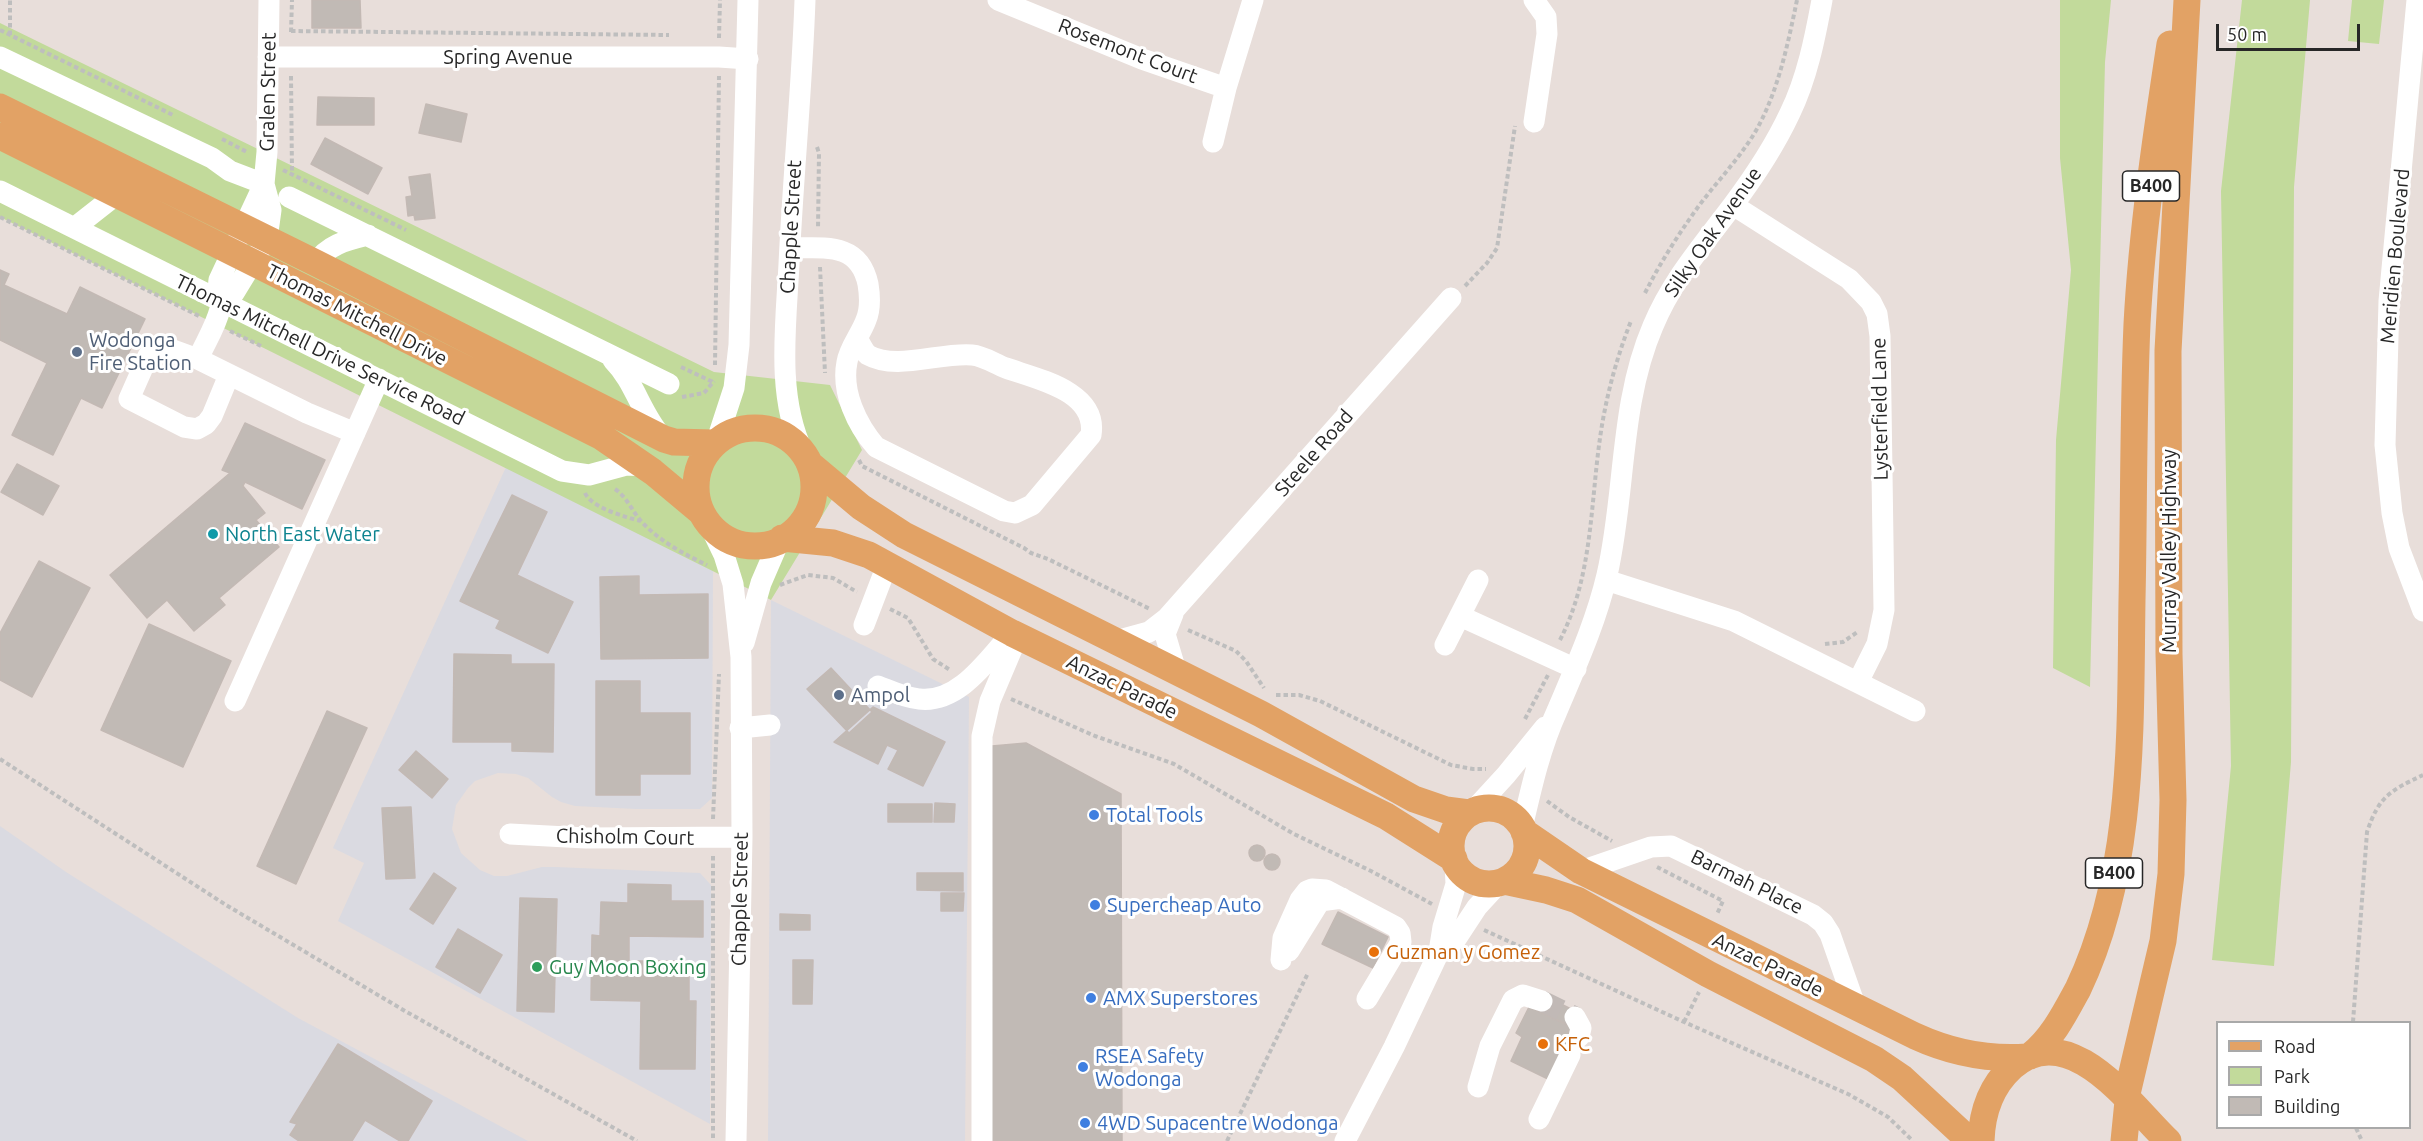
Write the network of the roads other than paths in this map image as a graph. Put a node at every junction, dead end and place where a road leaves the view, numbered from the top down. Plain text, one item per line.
1 (269, 0) edge
2 (748, 0) edge
3 (805, 0) edge
4 (998, 0) edge
5 (1253, 0) edge
6 (1534, 0) edge
7 (1822, 0) edge
8 (2177, 0) edge
9 (2187, 0) edge
10 (2417, 0) edge
11 (0, 57) edge
12 (268, 57) junction
13 (748, 59) junction
14 (1226, 87) junction
15 (0, 107) edge
16 (1534, 122) road end
17 (0, 136) edge
18 (1214, 142) dead end
19 (264, 184) junction
20 (166, 190) junction
21 (0, 191) edge
22 (116, 195) junction
23 (290, 197) dead end
24 (1733, 205) junction
25 (74, 228) junction
26 (368, 235) junction
27 (249, 246) junction
28 (790, 248) junction
29 (316, 263) junction
30 (316, 294) junction
31 (1451, 298) road end
32 (221, 300) junction
33 (858, 340) junction
34 (609, 355) junction
35 (198, 359) junction
36 (229, 375) junction
37 (379, 379) junction
38 (673, 391) road end
39 (356, 433) junction
40 (667, 441) junction
41 (715, 441) junction
42 (807, 458) junction
43 (646, 466) junction
44 (705, 518) junction
45 (781, 539) junction
46 (887, 565) junction
47 (1607, 572) junction
48 (1478, 580) dead end
49 (1177, 608) junction
50 (2423, 611) edge
51 (1460, 616) junction
52 (864, 625) dead end
53 (1015, 634) junction
54 (1116, 641) junction
55 (1445, 645) dead end
56 (741, 657) junction
57 (1576, 669) junction
58 (1176, 671) junction
59 (1858, 682) junction
60 (878, 686) dead end
61 (235, 701) dead end
62 (1915, 711) dead end
63 (1556, 712) junction
64 (770, 725) dead end
65 (740, 728) junction
66 (1470, 813) junction
67 (1523, 830) junction
68 (510, 834) dead end
69 (742, 837) junction
70 (1455, 861) junction
71 (1581, 871) junction
72 (1502, 882) junction
73 (1439, 952) junction
74 (1281, 960) dead end
75 (1367, 999) dead end
76 (1542, 1001) tunnel mouth
77 (1856, 1008) junction
78 (1575, 1036) dead end
79 (2029, 1057) junction
80 (1478, 1087) dead end
81 (2127, 1100) junction
82 (1539, 1119) dead end
83 (736, 1141) edge
84 (982, 1141) edge
85 (1345, 1141) edge
86 (1970, 1141) edge
87 (1981, 1141) edge
88 (2124, 1141) edge
89 (2168, 1141) edge

1 - 12 street, Gralen Street
2 - 13 street
3 - 28 street, Chapple Street
4 - 14 street, Rosemont Court
5 - 14 street
6 - 16 street
7 - 24 street, Silky Oak Avenue
8 - 79 main road, Murray Valley Highway / B400
9 - 81 main road, Murray Valley Highway / B400
10 - 50 street, Meridien Boulevard
11 - 19 street
12 - 13 street, Spring Avenue
12 - 19 street, Gralen Street
13 - 41 street
14 - 18 street
15 - 20 main road, Thomas Mitchell Drive
17 - 22 main road, Thomas Mitchell Drive
19 - 27 street, Gralen Street
20 - 22 main road
20 - 27 main road, Thomas Mitchell Drive
21 - 25 street, Thomas Mitchell Drive Service Road
22 - 25 street
22 - 27 main road, Thomas Mitchell Drive
23 - 26 street
24 - 47 street, Silky Oak Avenue
24 - 59 street, Lysterfield Lane
25 - 32 street, Thomas Mitchell Drive Service Road
26 - 29 street
26 - 34 street
27 - 29 main road, Thomas Mitchell Drive
27 - 30 main road, Thomas Mitchell Drive
27 - 32 street, Gralen Street
28 - 33 street
28 - 42 street, Chapple Street
29 - 30 main road
29 - 40 main road, Thomas Mitchell Drive
30 - 43 main road, Thomas Mitchell Drive
31 - 49 street, Steele Road
32 - 35 street
32 - 37 street, Thomas Mitchell Drive Service Road
33 - 33 street
34 - 38 street
34 - 40 street
35 - 36 street
35 - 36 street
36 - 39 street
37 - 39 street
37 - 43 street, Thomas Mitchell Drive Service Road
39 - 61 street
40 - 41 main road, Thomas Mitchell Drive
41 - 42 main road
41 - 44 main road
42 - 45 main road
42 - 54 main road, Anzac Parade
43 - 44 main road, Thomas Mitchell Drive
44 - 45 main road
44 - 56 street, Chapple Street
45 - 46 main road, Anzac Parade
45 - 56 street, Chapple Street
46 - 52 street
46 - 53 main road, Anzac Parade
47 - 57 street, Silky Oak Avenue
47 - 59 street
48 - 51 street
49 - 54 street, Steele Road
49 - 58 street, Steele Road
51 - 55 street
51 - 57 street
53 - 60 street
53 - 70 main road, Anzac Parade
53 - 84 street
54 - 58 main road, Anzac Parade
56 - 65 street, Chapple Street
57 - 63 street, Silky Oak Avenue
58 - 66 main road, Anzac Parade
59 - 62 street
63 - 66 street, Silky Oak Avenue
63 - 67 street, Silky Oak Avenue
64 - 65 street
65 - 69 street, Chapple Street
66 - 67 main road
66 - 70 main road
67 - 71 main road, Anzac Parade
67 - 72 main road
68 - 69 street, Chisholm Court
69 - 83 street, Chapple Street
70 - 72 main road
70 - 73 street
71 - 77 main road, Anzac Parade
71 - 77 street, Barmah Place
72 - 73 street
72 - 86 main road, Anzac Parade
73 - 85 street
74 - 75 street
76 - 80 street
77 - 79 main road, Anzac Parade
78 - 82 street
79 - 81 main road, Anzac Parade
79 - 87 main road, B400
81 - 88 main road, B400
81 - 89 main road

